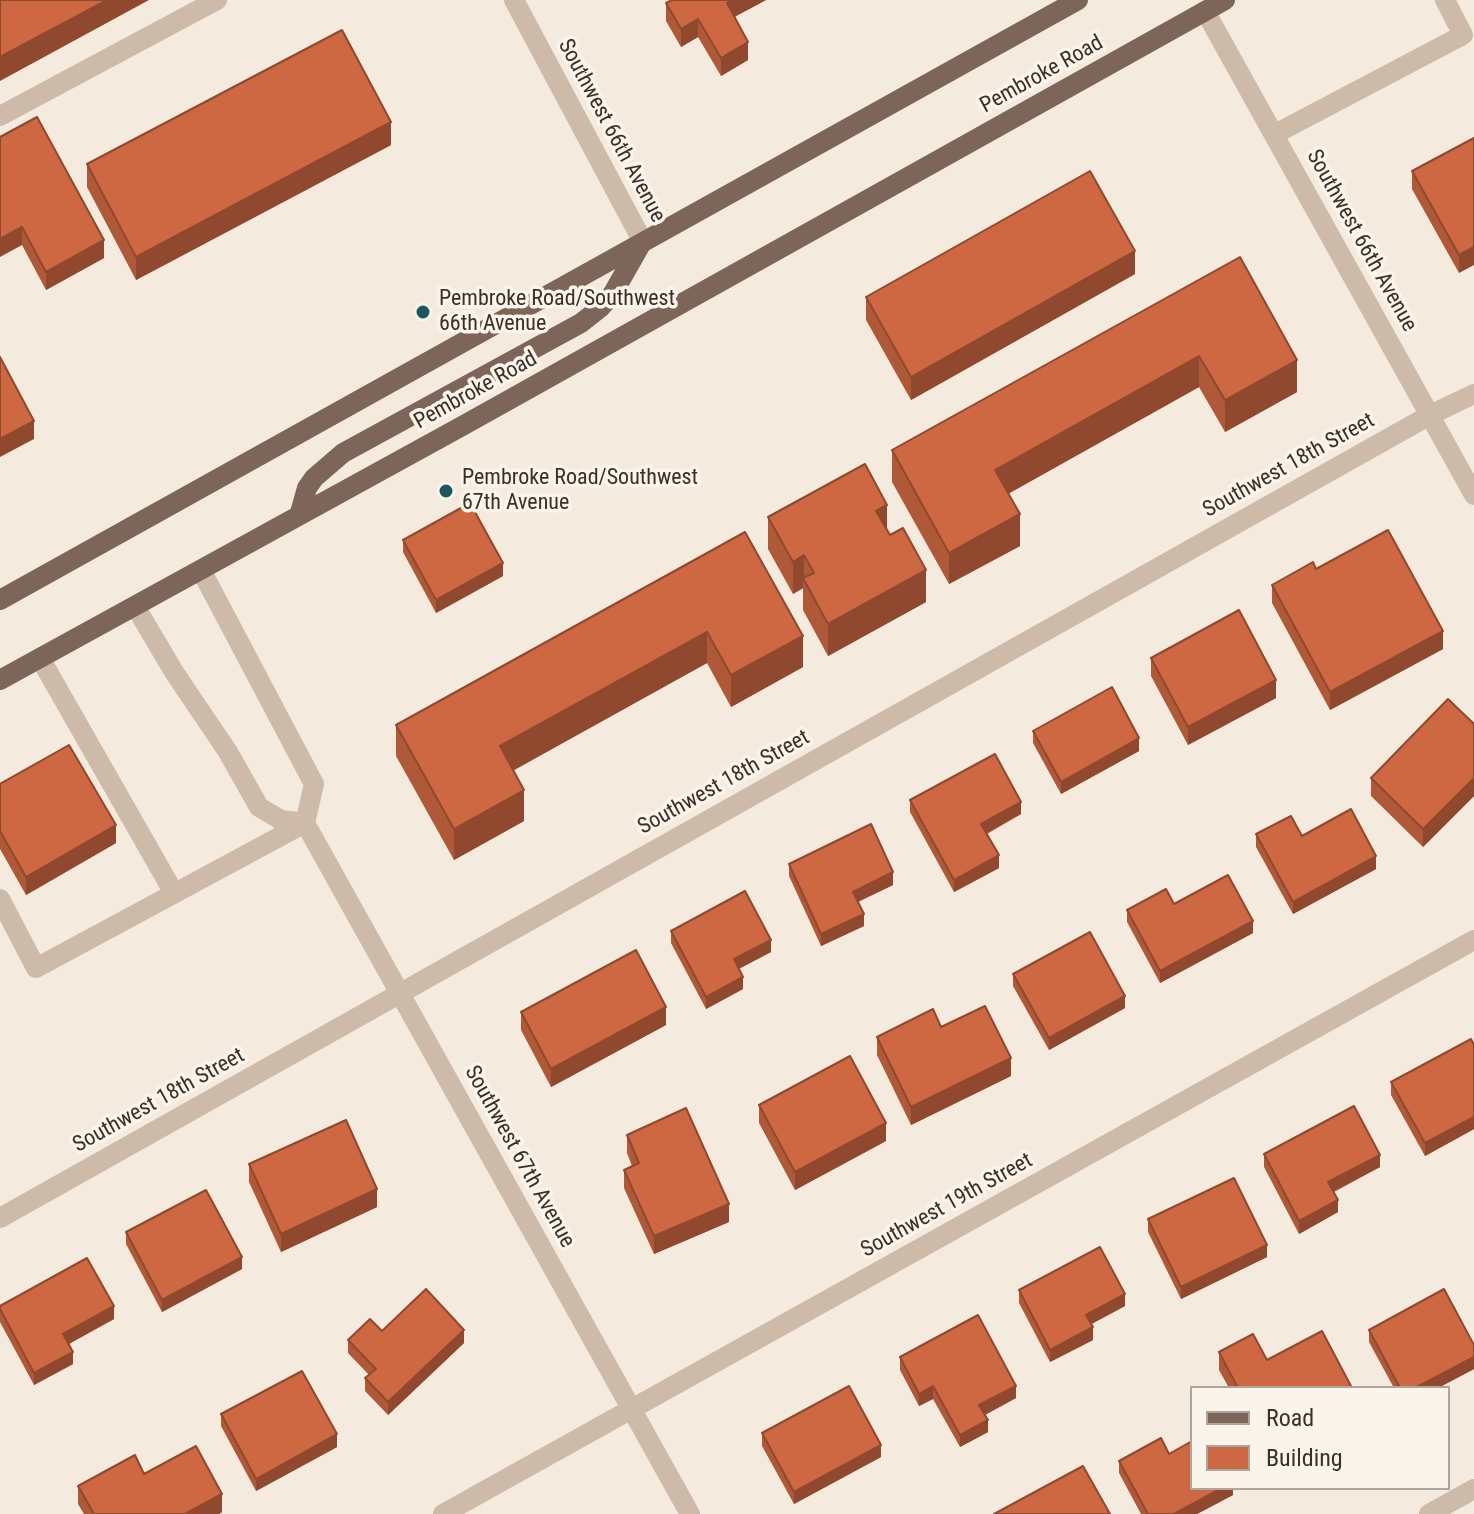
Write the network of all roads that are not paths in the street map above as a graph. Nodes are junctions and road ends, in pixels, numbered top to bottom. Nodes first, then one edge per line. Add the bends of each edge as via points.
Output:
1 (217, 0) edge
2 (514, 0) edge
3 (1078, 0) edge
4 (1225, 0) edge
5 (1445, 0) edge
6 (1209, 5) edge
7 (0, 116) edge
8 (1275, 134) junction
9 (643, 242) junction
10 (1474, 394) edge
11 (1430, 415) junction
12 (1474, 495) edge
13 (300, 513) junction
14 (201, 570) junction
15 (0, 600) edge
16 (135, 606) junction
17 (40, 658) junction
18 (0, 680) edge
19 (305, 823) junction
20 (174, 893) junction
21 (0, 899) edge
22 (1474, 940) edge
23 (401, 993) junction
24 (0, 1218) edge
25 (632, 1410) junction
26 (1474, 1489) edge
27 (443, 1514) edge
28 (690, 1514) edge
29 (1429, 1514) edge

1 - 7 street
2 - 9 street, Southwest 66th Avenue
3 - 9 main road
4 - 6 main road, Pembroke Road
5 - 8 street via 1463,35
6 - 8 street, Southwest 66th Avenue
6 - 13 main road, Pembroke Road
8 - 11 street, Southwest 66th Avenue
9 - 13 main road via 600,308 343,453 314,478
9 - 15 main road
10 - 11 street, Southwest 18th Street
11 - 12 street, Southwest 66th Avenue
11 - 23 street, Southwest 18th Street
13 - 14 main road, Pembroke Road
14 - 16 main road, Pembroke Road
14 - 19 street via 314,784
16 - 17 main road, Pembroke Road
16 - 19 street via 259,807 281,820
17 - 18 main road, Pembroke Road
17 - 20 street
19 - 20 street
19 - 23 street, Southwest 67th Avenue
20 - 21 street via 36,968
22 - 25 street, Southwest 19th Street
23 - 24 street, Southwest 18th Street
23 - 25 street, Southwest 67th Avenue
25 - 27 street, Southwest 19th Street
25 - 28 street, Southwest 67th Avenue
26 - 29 street

